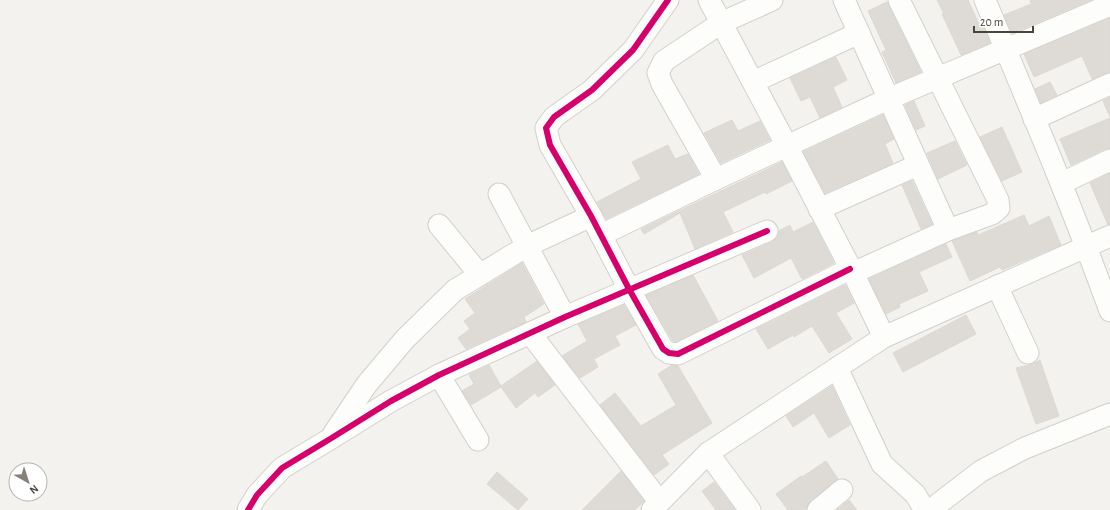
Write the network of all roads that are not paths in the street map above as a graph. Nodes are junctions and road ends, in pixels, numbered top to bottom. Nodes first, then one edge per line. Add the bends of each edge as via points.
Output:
1 (668, 0) edge
2 (709, 0) edge
3 (772, 0) edge
4 (844, 0) edge
5 (899, 0) edge
6 (985, 0) edge
7 (1110, 5) edge
8 (721, 23) junction
9 (859, 33) junction
10 (1006, 49) junction
11 (938, 78) junction
12 (753, 82) junction
13 (1110, 84) edge
14 (888, 99) junction
15 (1034, 119) junction
16 (787, 146) junction
17 (1110, 160) edge
18 (918, 165) junction
19 (716, 179) junction
20 (1062, 183) junction
21 (499, 194) dead end
22 (819, 209) junction
23 (591, 216) junction
24 (439, 225) dead end
25 (948, 230) junction
26 (766, 231) dead end
27 (601, 235) junction
28 (1110, 236) edge
29 (527, 246) junction
30 (1087, 246) junction
31 (852, 271) junction
32 (480, 275) junction
33 (998, 286) junction
34 (629, 289) junction
35 (1110, 311) edge
36 (564, 317) junction
37 (530, 333) junction
38 (884, 337) junction
39 (1028, 353) dead end
40 (836, 368) junction
41 (439, 375) junction
42 (1110, 414) edge
43 (330, 439) junction
44 (478, 440) dead end
45 (708, 453) junction
46 (842, 490) dead end
47 (655, 506) edge
48 (248, 510) edge
49 (750, 510) edge
50 (818, 510) edge
51 (925, 510) edge
52 (934, 510) edge

1 - 23 street via 633,50 592,90 554,117 546,128 550,145
2 - 8 street
3 - 8 street
4 - 9 street
5 - 11 street
6 - 10 street
7 - 10 street
8 - 12 street
8 - 19 street via 664,61 658,73
9 - 12 street
9 - 14 street
10 - 11 street
10 - 15 street
11 - 14 street
11 - 25 street via 998,200 999,208 992,214
12 - 16 street
13 - 15 street
14 - 16 street
14 - 18 street
15 - 20 street
16 - 19 street
16 - 22 street
17 - 20 street
18 - 22 street
18 - 25 street
19 - 27 street
20 - 30 street
21 - 29 street
22 - 31 street
23 - 27 street
23 - 29 street
24 - 32 street
25 - 31 street
26 - 34 street
27 - 34 street
28 - 30 street
29 - 32 street
29 - 36 street
30 - 33 street
30 - 35 street
31 - 34 street via 678,354 663,349
31 - 38 street
32 - 43 street via 455,290 405,339 367,384
33 - 38 street
33 - 39 street
34 - 36 street
36 - 37 street
37 - 41 street
37 - 47 street
38 - 40 street
40 - 45 street
40 - 51 street via 882,464 915,494
41 - 43 street
41 - 44 street
42 - 52 street via 1025,448 981,471 938,504
43 - 48 street via 282,468 257,495
45 - 47 street
45 - 49 street
46 - 50 street

